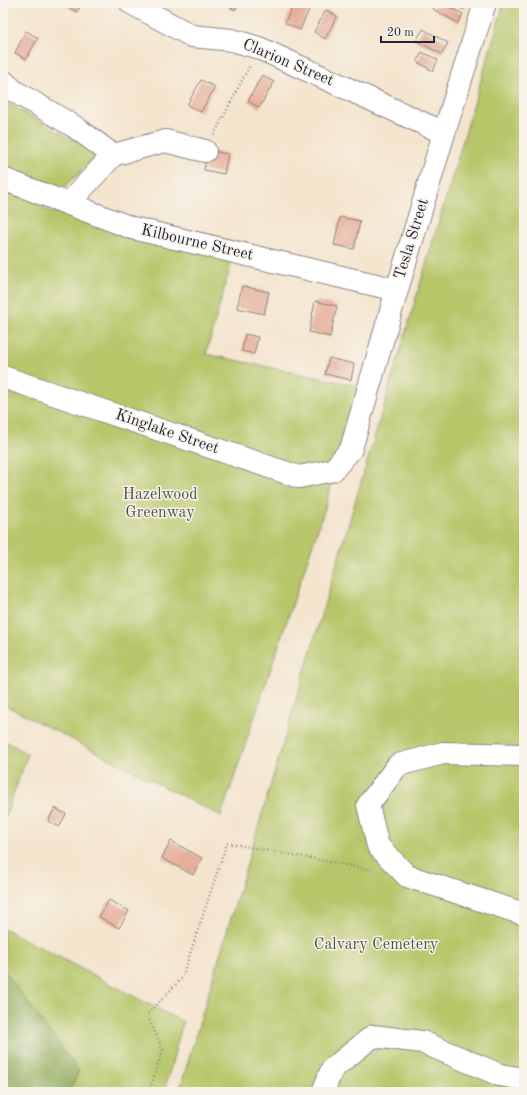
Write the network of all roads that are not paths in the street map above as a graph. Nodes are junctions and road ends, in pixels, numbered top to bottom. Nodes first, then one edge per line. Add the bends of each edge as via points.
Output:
1 (131, 3) edge
2 (485, 3) edge
3 (3, 81) edge
4 (444, 133) junction
5 (205, 151) road end
6 (113, 155) junction
7 (3, 179) edge
8 (68, 204) junction
9 (397, 290) junction
10 (3, 376) edge
11 (333, 470) joint
12 (524, 755) edge
13 (524, 914) edge
14 (524, 1079) edge
15 (323, 1092) edge

1 - 4 street, Clarion Street via 192,36 232,40 259,48
2 - 4 street, Tesla Street
3 - 6 street via 14,91 75,127
4 - 9 street, Tesla Street
5 - 6 street via 165,141
6 - 8 street
7 - 8 street, Kilbourne Street
8 - 9 street, Kilbourne Street via 132,228
9 - 11 street, Tesla Street via 351,449
10 - 11 street, Kinglake Street via 299,477
12 - 13 street via 443,753 398,764 368,805 378,846 407,876
14 - 15 street via 500,1075 422,1042 372,1036 332,1069

